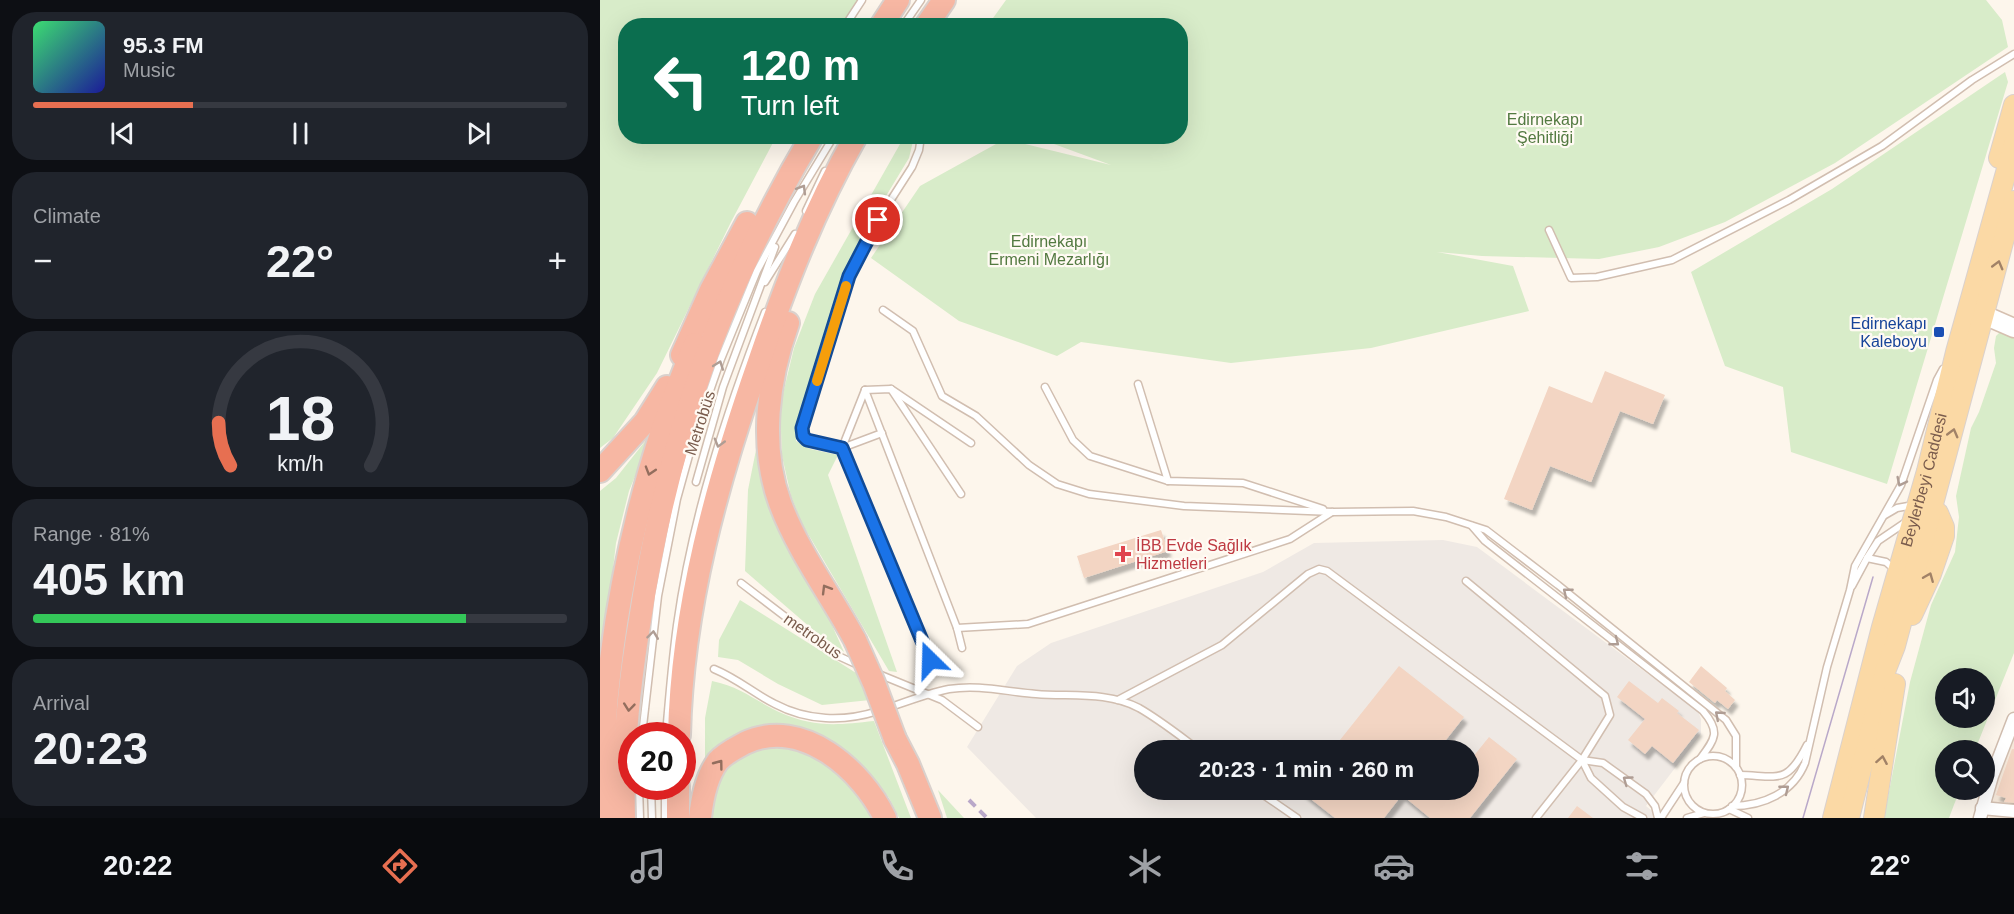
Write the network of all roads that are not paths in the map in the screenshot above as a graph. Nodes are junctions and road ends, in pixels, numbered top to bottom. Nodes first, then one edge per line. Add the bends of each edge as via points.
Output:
1 (862, 0) edge
2 (898, 0) edge
3 (921, 0) edge
4 (944, 0) edge
5 (850, 18) edge
6 (886, 18) edge
7 (909, 18) edge
8 (932, 18) edge
9 (2014, 54) edge
10 (2014, 105) edge
11 (800, 144) edge
12 (806, 144) edge
13 (829, 144) edge
14 (850, 144) edge
15 (920, 144) edge
16 (2014, 144) edge
17 (832, 169) junction
18 (2013, 209) edge
19 (804, 214) dead end
20 (800, 224) dead end
21 (1549, 230) dead end
22 (780, 232) junction
23 (795, 234) junction
24 (738, 240) junction
25 (1977, 274) junction
26 (779, 277) dead end
27 (760, 289) junction
28 (766, 309) dead end
29 (883, 310) dead end
30 (1984, 315) junction
31 (2014, 328) edge
32 (1956, 352) junction
33 (1138, 384) dead end
34 (1045, 387) dead end
35 (891, 389) junction
36 (865, 390) junction
37 (882, 434) junction
38 (971, 443) dead end
39 (842, 448) junction
40 (600, 471) edge
41 (1168, 481) junction
42 (696, 482) dead end
43 (961, 494) dead end
44 (1921, 510) junction
45 (1333, 512) junction
46 (1882, 517) junction
47 (1472, 526) junction
48 (1867, 558) junction
49 (1897, 572) junction
50 (1466, 581) dead end
51 (741, 583) dead end
52 (1850, 590) junction
53 (957, 628) junction
54 (1895, 646) junction
55 (962, 648) dead end
56 (930, 660) dead end
57 (714, 669) dead end
58 (930, 695) junction
59 (1118, 700) junction
60 (2014, 719) edge
61 (643, 722) edge
62 (667, 722) edge
63 (680, 722) edge
64 (978, 727) dead end
65 (1856, 731) junction
66 (895, 739) junction
67 (1185, 740) edge
68 (1810, 740) junction
69 (1700, 759) junction
70 (1582, 760) junction
71 (1736, 767) junction
72 (1740, 775) junction
73 (1684, 783) junction
74 (639, 800) edge
75 (651, 800) edge
76 (665, 800) edge
77 (678, 800) edge
78 (1271, 800) edge
79 (1730, 808) junction
80 (2014, 811) edge
81 (1704, 813) junction
82 (1981, 813) edge
83 (603, 818) edge
84 (624, 818) edge
85 (640, 818) edge
86 (652, 818) edge
87 (664, 818) edge
88 (678, 818) edge
89 (700, 818) edge
90 (885, 818) edge
91 (921, 818) edge
92 (930, 818) edge
93 (1297, 818) edge
94 (1536, 818) edge
95 (1643, 818) edge
96 (1659, 818) edge
97 (1687, 818) edge
98 (1748, 818) edge
99 (1822, 818) edge
100 (1833, 818) edge
101 (1849, 818) edge
102 (1874, 818) edge

1 - 5 lane
2 - 6 highway
3 - 7 lane
4 - 8 highway
9 - 21 lane via 1882,146 1789,200 1672,260 1597,277 1571,278
10 - 25 main road via 1975,246
11 - 24 highway via 778,170
12 -> 84 highway via 718,321 673,456 654,534 636,642 626,736
22 -> 13 lane, Metrobüs
14 - 17 highway
15 - 39 lane via 912,167 849,276 802,428 807,440
16 - 25 main road, Beylerbeyi Caddesi
17 - 19 lane
17 - 63 highway via 785,286 722,473 688,633
66 -> 17 highway, bridge via 855,640 779,501 769,440 775,366 821,226
30 -> 18 main road, Beylerbeyi Caddesi
20 - 23 lane
22 - 27 lane
61 -> 22 lane, Metrobüs via 658,596 682,481 721,359 757,271
23 - 26 lane
23 - 27 lane
24 - 40 highway via 667,387 645,422
24 -> 83 highway via 679,383 640,503 608,686
25 - 32 main road, Beylerbeyi Caddesi
27 - 42 lane via 723,387
28 -> 62 lane, Metrobüs via 705,490 677,624
29 - 45 lane via 913,331 942,396 976,416 1029,465 1058,484 1089,494 1184,506
30 - 31 street
44 -> 30 main road, Beylerbeyi Caddesi
32 - 44 main road, Beylerbeyi Caddesi
32 -> 46 lane via 1937,380 1905,476
33 - 41 lane
34 - 41 lane via 1073,440 1090,456
35 - 36 lane
35 - 38 lane
35 - 43 lane
36 - 37 lane
36 - 39 lane
37 - 39 lane
37 - 53 lane
39 - 56 lane
41 - 45 lane via 1243,483
44 - 46 lane via 1897,508
44 - 48 lane via 1878,541
44 - 49 main road, Beylerbeyi Caddesi
54 -> 44 main road via 1900,626 1917,607 1944,536 1938,513
45 - 47 lane via 1413,512
45 - 53 lane via 1290,539 1028,624
46 - 52 lane via 1855,566
47 -> 69 lane via 1485,541 1703,711 1715,727 1715,735
71 -> 47 lane via 1736,736 1726,720 1486,530
48 - 49 lane via 1886,562
48 - 52 lane
49 - 65 main road, Beylerbeyi Caddesi
50 - 70 lane via 1605,696 1610,715
51 - 58 lane, metrobus via 834,654
52 - 68 lane
53 - 55 lane
54 - 101 main road
102 -> 54 main road via 1894,685
57 - 58 lane via 773,703 817,718 864,715
58 - 59 lane via 948,689 988,687 1003,692
58 - 64 lane, metrobus
59 - 67 lane via 1139,708
59 - 70 lane via 1222,645 1319,569 1328,571
60 - 82 street
65 - 99 main road via 1842,758
65 - 100 main road, Beylerbeyi Caddesi
66 - 91 highway
66 - 92 highway
68 - 72 lane via 1787,774
79 -> 68 lane via 1759,803 1783,792 1801,774
69 - 71 lane via 1720,756
69 - 73 lane via 1692,765
70 - 94 lane
70 - 95 lane via 1591,778 1623,807
96 -> 70 lane via 1646,794 1603,763
71 - 72 lane
72 - 79 lane via 1741,793
73 - 81 lane via 1690,802
73 - 96 lane
74 - 85 lane
75 - 86 lane
76 - 87 lane
77 - 88 highway
78 - 93 lane
79 - 81 lane
79 - 98 lane
80 - 82 street
81 - 97 lane
89 -> 90 highway via 702,799 718,761 742,745 771,736 791,737 830,754 867,787

